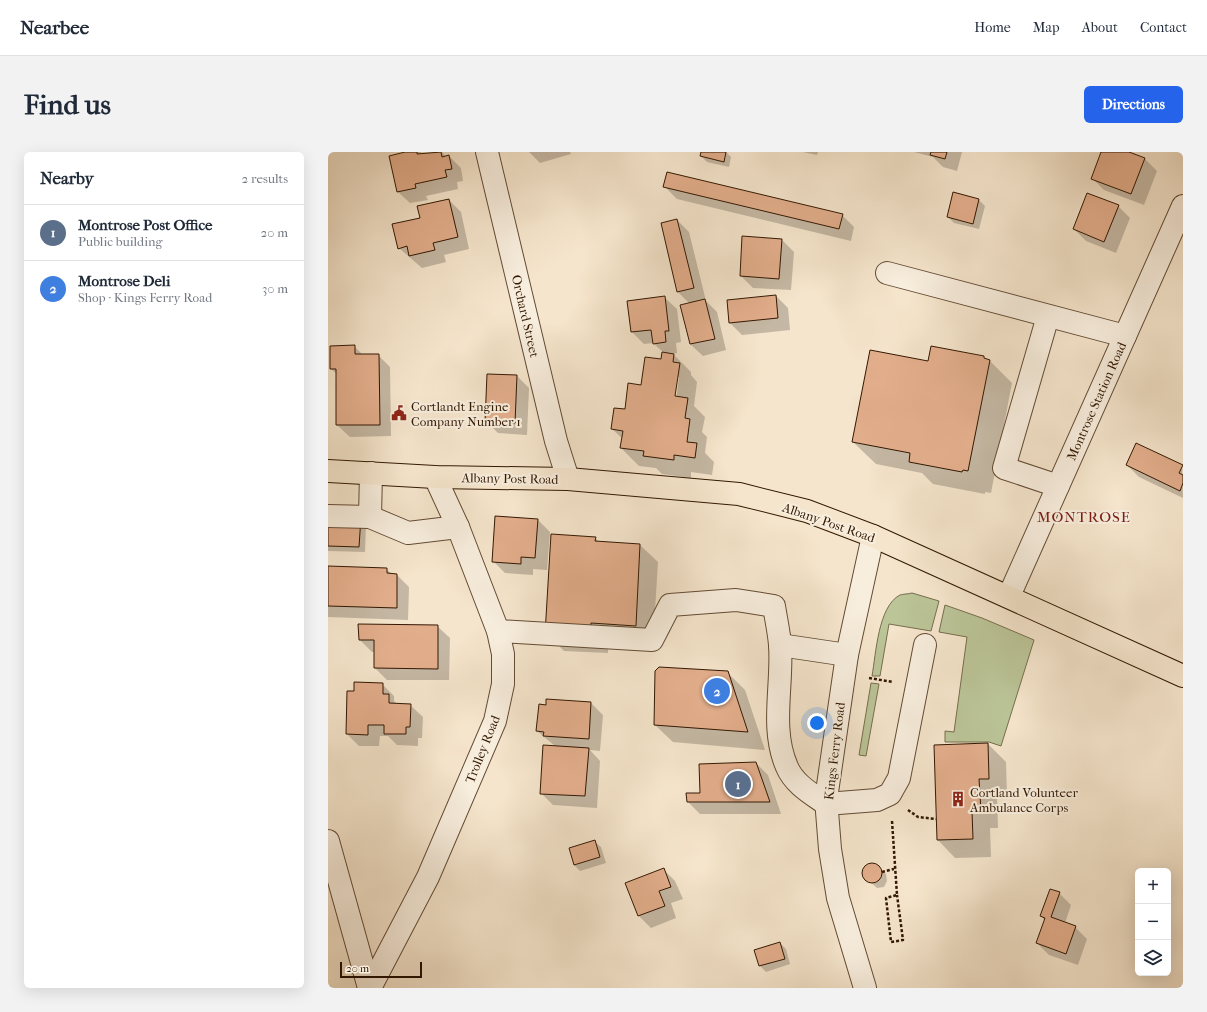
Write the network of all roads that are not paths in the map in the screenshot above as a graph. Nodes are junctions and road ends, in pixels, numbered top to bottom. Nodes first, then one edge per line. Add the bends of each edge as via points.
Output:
1 (487, 152) edge
2 (1183, 206) edge
3 (887, 273) dead end
4 (1048, 316) junction
5 (1125, 336) junction
6 (328, 471) edge
7 (371, 472) junction
8 (435, 477) junction
9 (568, 479) junction
10 (1058, 486) junction
11 (328, 516) edge
12 (370, 517) junction
13 (458, 527) junction
14 (873, 536) junction
15 (1008, 596) junction
16 (498, 631) junction
17 (780, 645) junction
18 (925, 646) dead end
19 (847, 655) junction
20 (1183, 676) edge
21 (826, 804) junction
22 (328, 841) edge
23 (370, 988) edge
24 (864, 988) edge

1 - 9 street, Orchard Street via 556,441
2 - 5 street, Montrose Station Road
3 - 4 street
4 - 5 street
4 - 10 street via 1004,468
5 - 10 street, Montrose Station Road
6 - 7 main road, Albany Post Road
7 - 8 main road, Albany Post Road
7 - 12 street
8 - 9 main road, Albany Post Road
8 - 13 street, Trolley Road
9 - 14 main road, Albany Post Road via 739,494 807,511
10 - 15 street, Montrose Station Road
11 - 12 street
12 - 13 street via 408,533
13 - 16 street, Trolley Road
14 - 15 main road, Albany Post Road
14 - 19 street, Kings Ferry Road
15 - 20 main road, Albany Post Road
16 - 17 street via 652,640 670,605 736,600 774,606
16 - 23 street, Trolley Road via 503,654 503,684 495,721 428,877
17 - 19 street
17 - 21 street via 778,730 782,751 792,776
18 - 21 street via 899,778 890,794 876,800
19 - 21 street, Kings Ferry Road
21 - 24 street, Kings Ferry Road via 838,898
22 - 23 street

